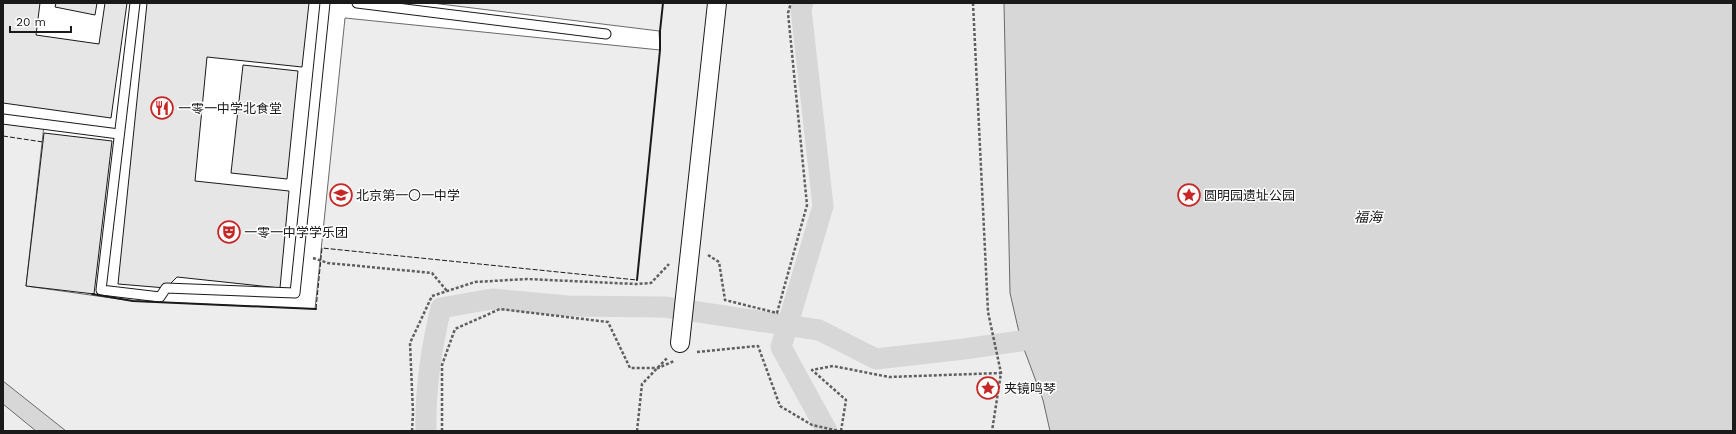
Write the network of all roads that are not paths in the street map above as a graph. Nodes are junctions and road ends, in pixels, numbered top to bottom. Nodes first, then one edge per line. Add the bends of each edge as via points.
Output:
1 (135, 3) edge
2 (325, 3) edge
3 (357, 3) edge
4 (717, 3) edge
5 (606, 34) dead end
6 (3, 119) edge
7 (119, 134) junction
8 (683, 351) road end

1 - 7 lane
2 - 7 lane via 295,293 166,288 160,297 101,290
3 - 5 lane
4 - 8 street via 690,244
6 - 7 lane

